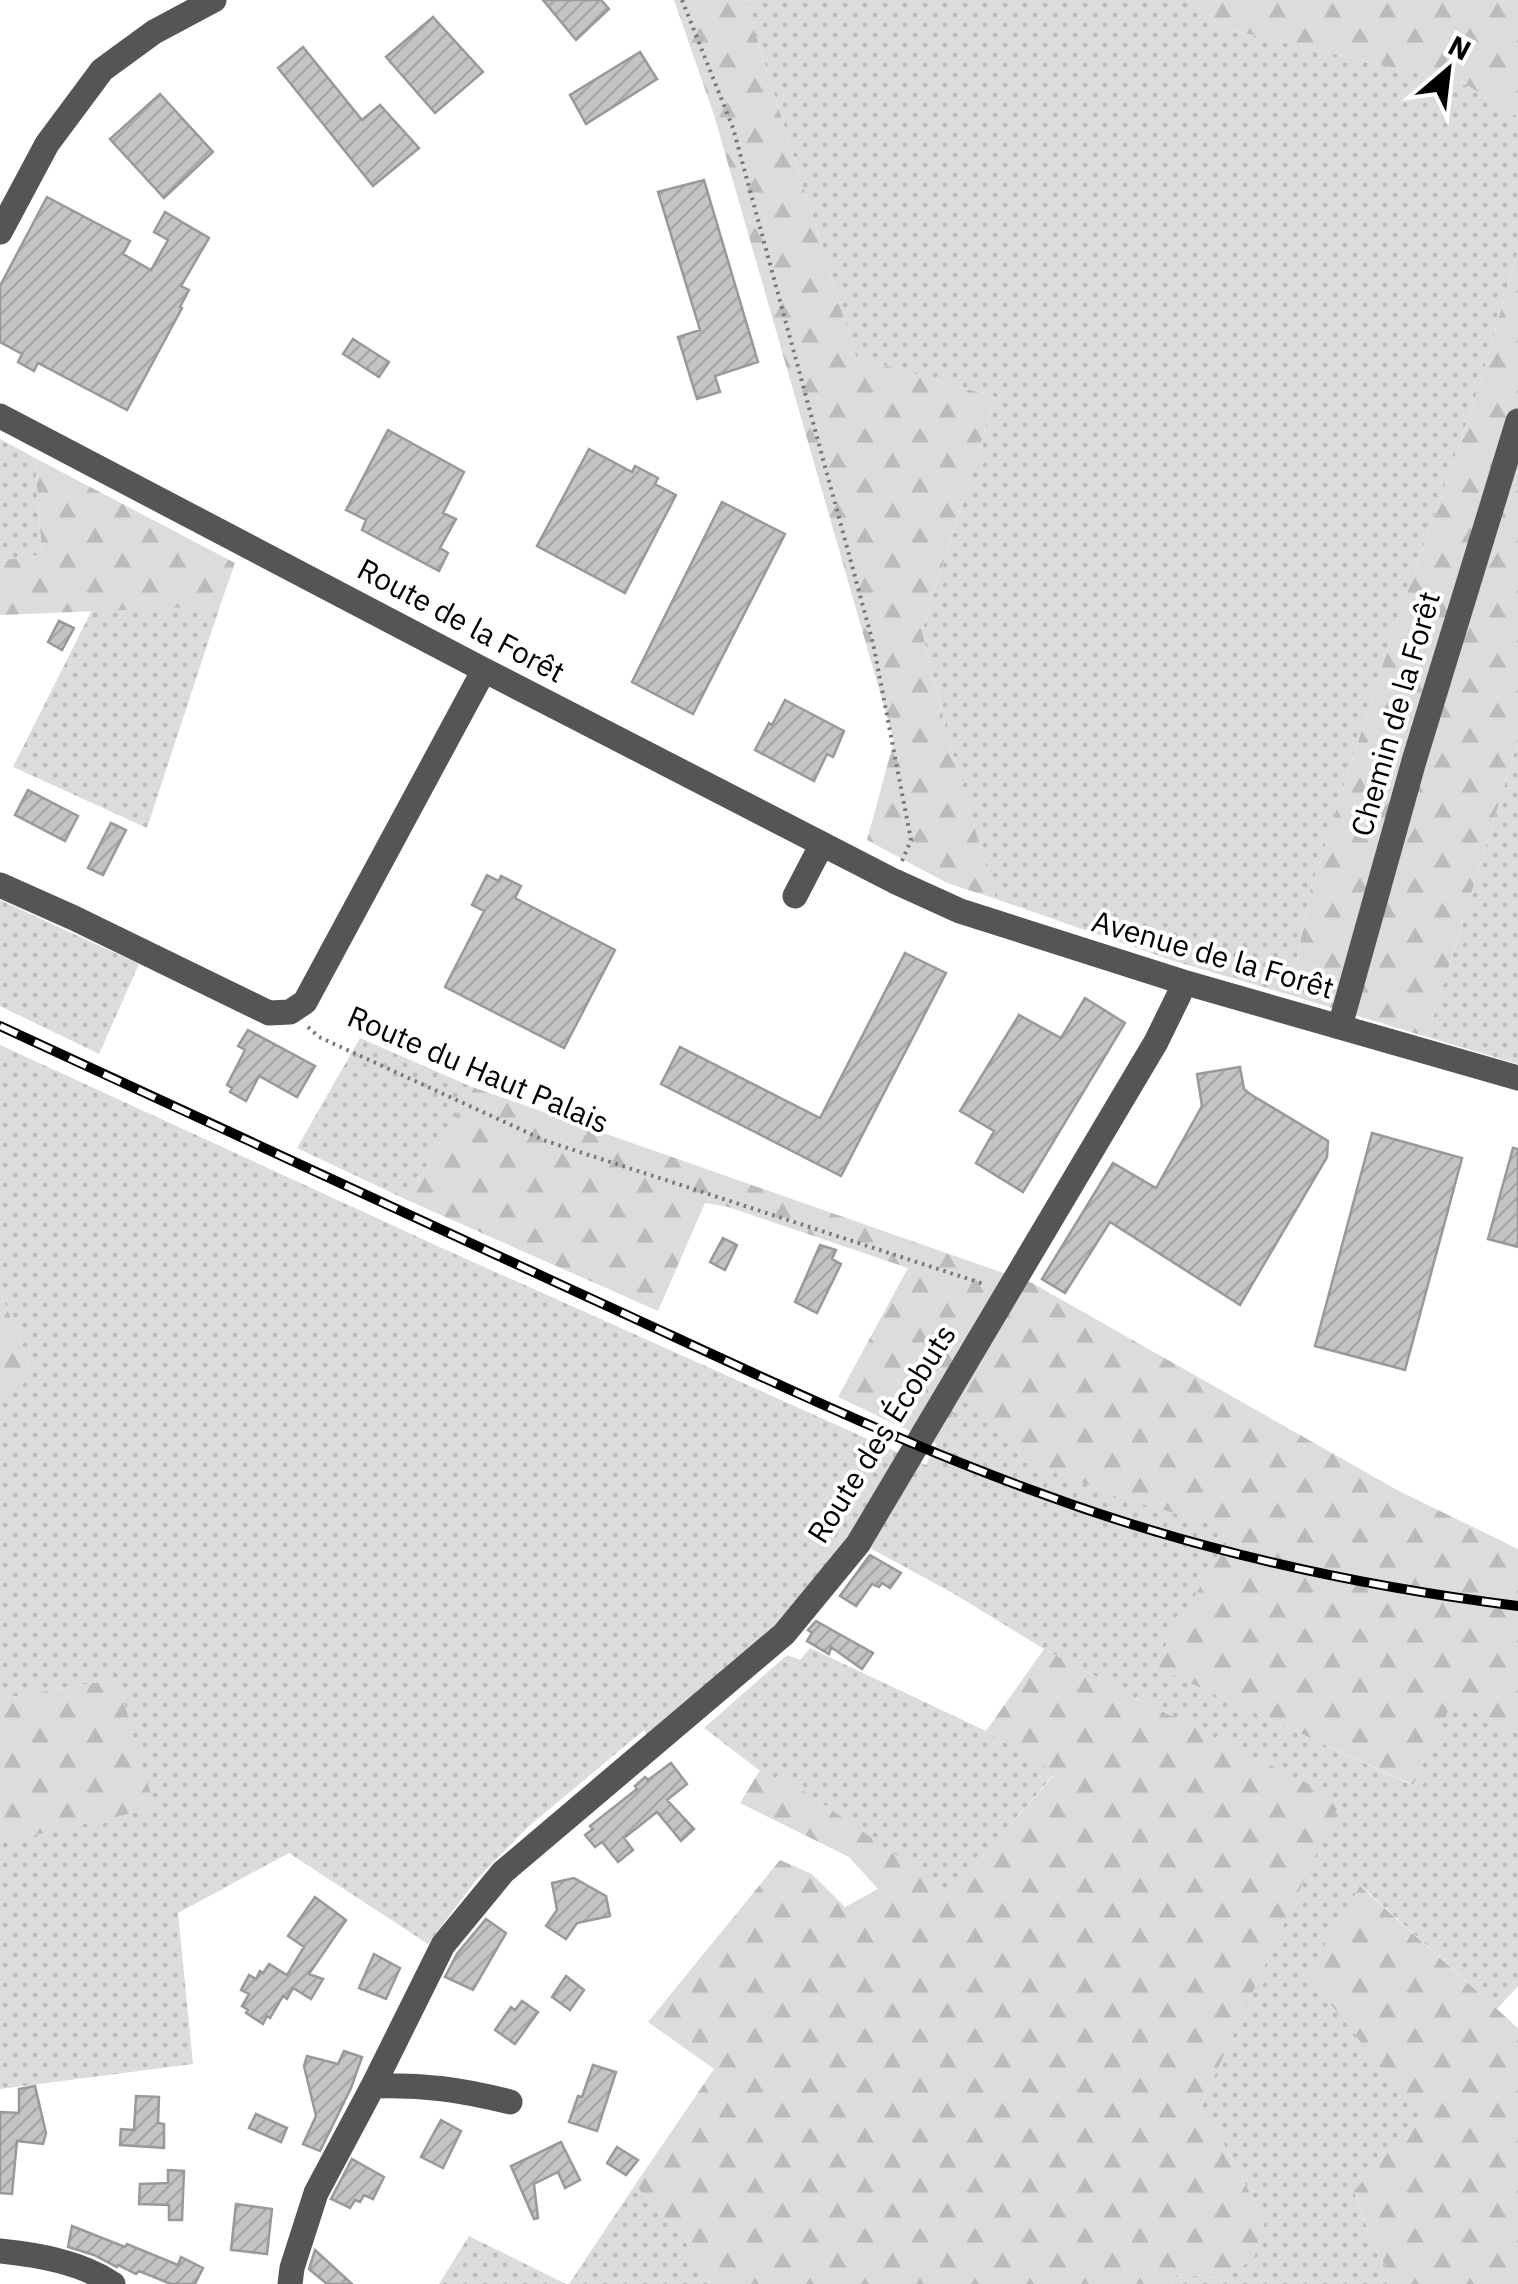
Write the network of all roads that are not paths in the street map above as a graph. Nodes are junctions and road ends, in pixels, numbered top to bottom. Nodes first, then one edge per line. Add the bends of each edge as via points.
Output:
1 (214, 0) edge
2 (0, 232) edge
3 (0, 416) edge
4 (1518, 421) edge
5 (484, 670) junction
6 (822, 844) junction
7 (894, 881) joint
8 (0, 885) edge
9 (796, 896) dead end
10 (1182, 982) junction
11 (1340, 1026) junction
12 (1518, 1078) edge
13 (373, 2086) junction
14 (510, 2102) dead end
15 (0, 2251) edge
16 (113, 2284) edge
17 (290, 2284) edge

1 - 2 street via 102,70 48,144
3 - 5 street, Route de la Forêt
4 - 11 street, Chemin de la Forêt
5 - 6 street, Route de la Forêt
5 - 8 street via 305,1002 290,1012 269,1014
6 - 7 street, Route de la Forêt
6 - 9 street
7 - 10 street, Avenue de la Forêt via 960,911
10 - 11 street, Avenue de la Forêt
10 - 13 street, Route des Écobuts via 1156,1042 858,1544 784,1634 503,1872 443,1945
11 - 12 street, Avenue de la Forêt
13 - 14 street via 460,2089
13 - 17 street, Route des Écobuts via 316,2193
15 - 16 street via 36,2255

